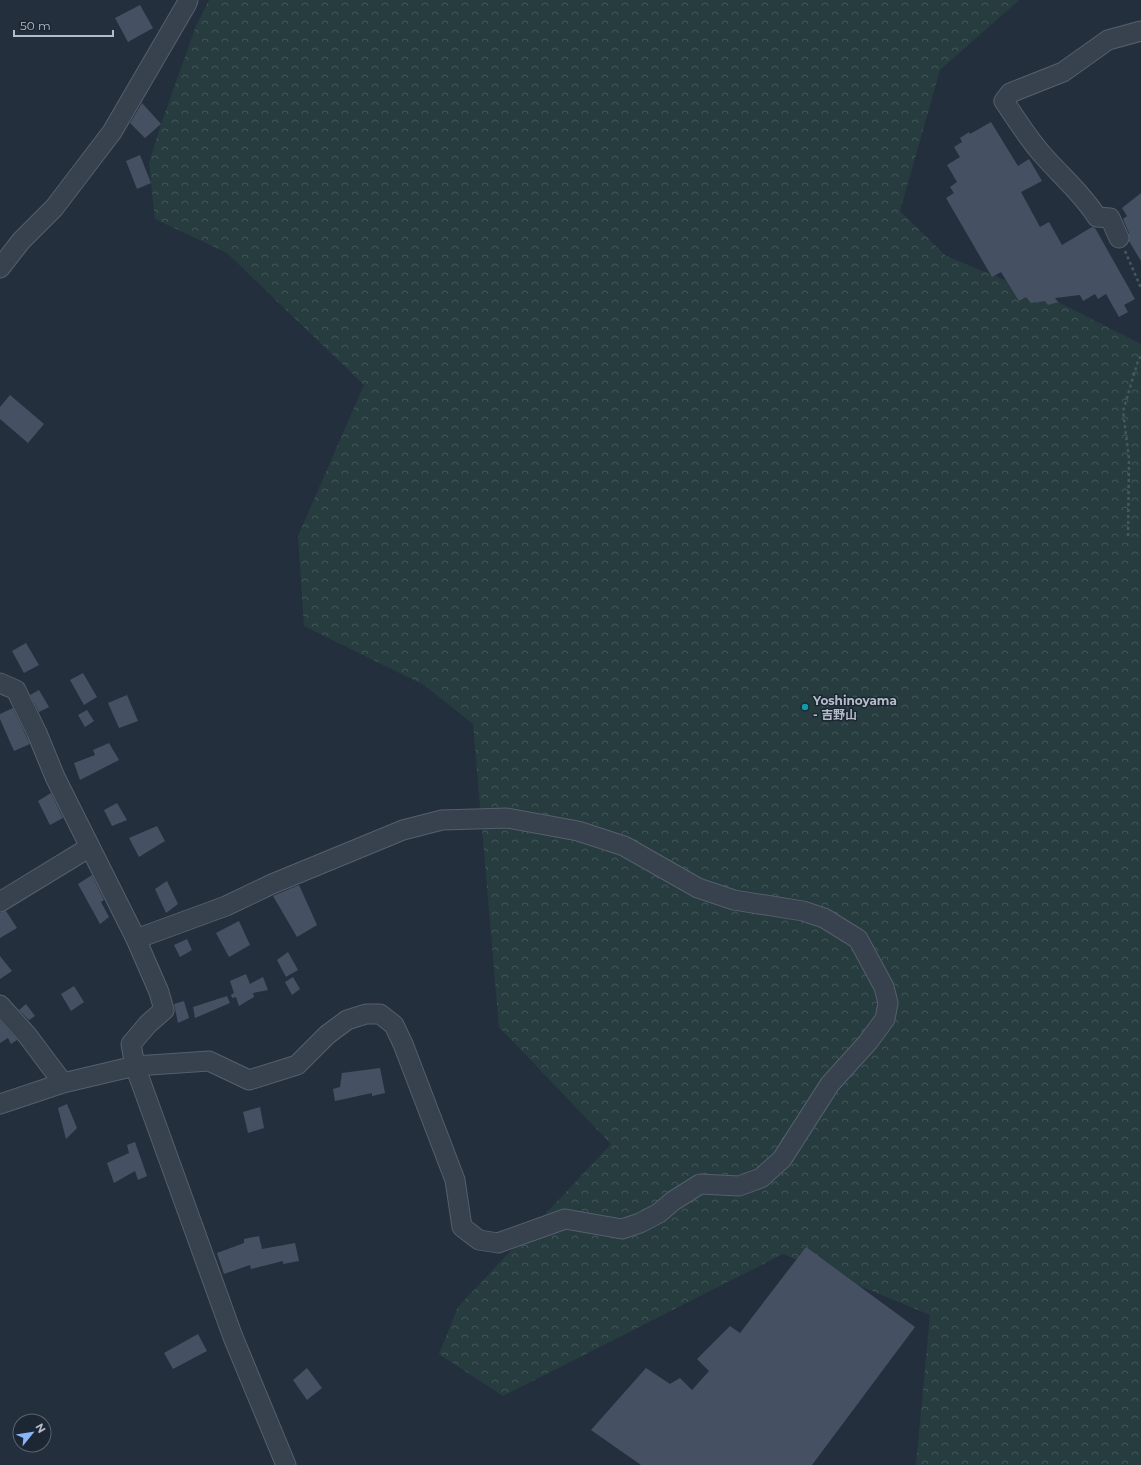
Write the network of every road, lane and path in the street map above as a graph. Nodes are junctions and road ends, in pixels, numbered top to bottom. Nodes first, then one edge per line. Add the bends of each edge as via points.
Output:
1 (188, 0) edge
2 (1141, 31) edge
3 (1118, 238) joint
4 (0, 268) edge
5 (1141, 288) edge
6 (1141, 356) edge
7 (1128, 536) dead end
8 (0, 683) edge
9 (90, 847) junction
10 (0, 902) edge
11 (136, 940) junction
12 (0, 1005) edge
13 (135, 1066) junction
14 (63, 1083) junction
15 (0, 1104) edge
16 (286, 1465) edge

1 - 4 street via 112,132 54,208 21,240
2 - 3 street via 1108,40 1064,72 1010,93 1004,101 1041,154 1097,217 1110,218
3 - 5 path
6 - 7 path via 1123,411 1128,459
8 - 9 street via 16,690
9 - 10 street
9 - 11 street
11 - 13 street via 159,992 164,1010 148,1024 132,1044
11 - 13 street via 226,906 272,884 403,830 442,820 507,818 578,831 624,846 698,888 734,900 803,911 824,918 858,939 884,987 888,1002 886,1019 830,1084 782,1158 761,1178 739,1186 700,1184 659,1213 622,1229 565,1219 498,1243 479,1240 462,1227 455,1180 394,1025 380,1014 366,1014 347,1020 298,1064 249,1080 209,1061
12 - 14 street
13 - 14 street
13 - 16 street via 233,1337
14 - 15 street

